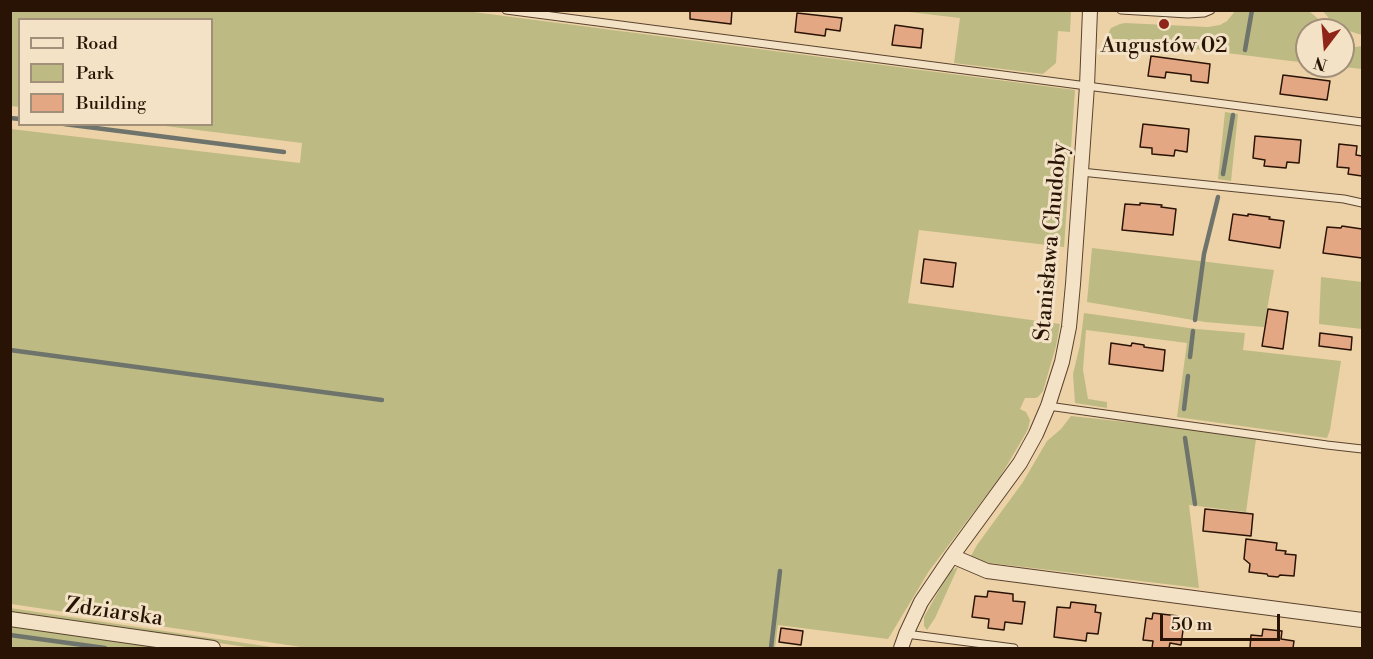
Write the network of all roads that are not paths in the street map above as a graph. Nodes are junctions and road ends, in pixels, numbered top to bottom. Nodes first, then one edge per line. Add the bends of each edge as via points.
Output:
1 (506, 10) edge
2 (1090, 10) edge
3 (1121, 10) edge
4 (1211, 10) edge
5 (1087, 86) junction
6 (1362, 123) edge
7 (1081, 172) junction
8 (1362, 203) edge
9 (1048, 406) junction
10 (1362, 448) edge
11 (952, 556) junction
12 (10, 620) edge
13 (1362, 620) edge
14 (906, 634) junction
15 (213, 648) edge
16 (901, 648) edge
17 (1014, 648) edge

1 - 5 lane
2 - 5 street, Stanisława Chudoby
3 - 4 lane via 1188,14
5 - 6 lane
5 - 7 street, Stanisława Chudoby
7 - 8 lane
7 - 9 street, Stanisława Chudoby via 1069,327
9 - 10 lane
9 - 11 street, Stanisława Chudoby via 1020,463
11 - 13 street via 987,571
11 - 14 street, Stanisława Chudoby via 921,602
12 - 15 street, Zdziarska
14 - 16 street, Stanisława Chudoby
14 - 17 lane

